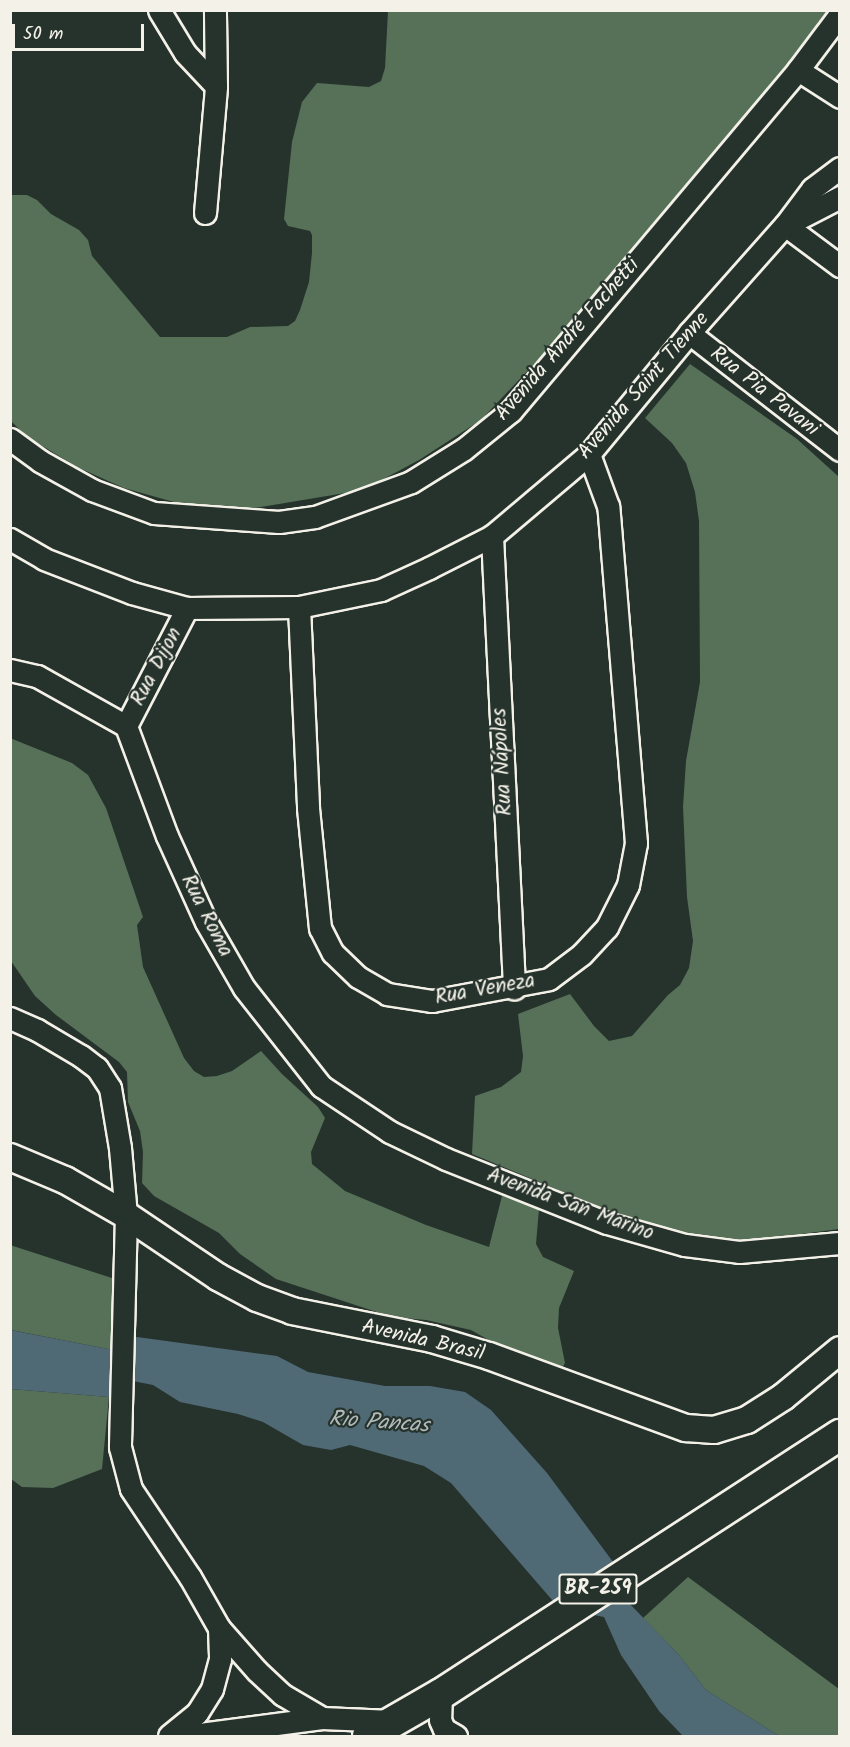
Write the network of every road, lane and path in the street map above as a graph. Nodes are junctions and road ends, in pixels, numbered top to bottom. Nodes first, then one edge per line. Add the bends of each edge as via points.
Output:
1 (159, 10) edge
2 (215, 10) edge
3 (840, 15) edge
4 (832, 39) edge
5 (798, 70) junction
6 (216, 86) junction
7 (840, 97) edge
8 (840, 168) edge
9 (840, 197) edge
10 (205, 213) dead end
11 (785, 225) junction
12 (840, 266) edge
13 (689, 333) junction
14 (10, 439) edge
15 (840, 450) edge
16 (589, 454) junction
17 (492, 536) junction
18 (10, 539) edge
19 (299, 607) junction
20 (188, 608) junction
21 (10, 670) edge
22 (126, 726) junction
23 (514, 988) junction
24 (10, 1018) edge
25 (321, 1086) joint
26 (10, 1157) edge
27 (126, 1215) junction
28 (840, 1244) edge
29 (840, 1350) edge
30 (840, 1435) edge
31 (219, 1628) junction
32 (441, 1694) junction
33 (322, 1718) junction
34 (398, 1721) junction
35 (169, 1737) edge
36 (185, 1737) edge
37 (368, 1737) edge
38 (456, 1737) edge

1 - 6 street via 185,53
2 - 6 street
3 - 4 street, Avenida André Fachetti
4 - 5 street, Avenida André Fachetti
5 - 7 street
5 - 14 street, Avenida André Fachetti via 511,411 464,449 411,482 315,517 279,522 154,513 92,490
6 - 10 street
8 - 11 street, Avenida Saint Tienne via 812,189
9 - 11 street, Avenida Saint Tienne
11 - 12 street
11 - 13 street, Avenida Saint Tienne
13 - 15 street, Rua Pia Pavani
13 - 16 street, Avenida Saint Tienne
16 - 17 street, Avenida Saint Tienne
16 - 23 street, Rua Veneza via 608,506 636,843 628,885 607,927 582,954 549,979
17 - 19 street, Avenida Saint Tienne via 381,590
17 - 23 street, Rua Nápoles
18 - 20 street, Avenida Saint Tienne via 44,559 132,593
19 - 20 street, Avenida Saint Tienne
19 - 23 street, Rua Veneza via 308,808 318,917 333,953 358,978 387,994 432,1001
20 - 22 street, Rua Dijon
21 - 22 street via 37,675
22 - 25 street, Rua Roma via 167,837 206,922 244,988
24 - 27 street via 81,1056 98,1068 110,1088
25 - 28 street, Avenida San Marino via 399,1137 607,1223 685,1245 739,1252
26 - 27 main road, Avenida Brasil via 65,1180
27 - 29 main road, Avenida Brasil via 218,1277 257,1298 302,1313 432,1339 489,1356 686,1428 714,1430 747,1420 783,1397
27 - 31 street via 120,1447 131,1489
30 - 32 highway, BR-259
31 - 33 street via 283,1695
31 - 35 street via 220,1659 212,1689 197,1713
32 - 34 highway, BR-259
32 - 38 street via 440,1720
33 - 34 street
33 - 36 street
34 - 37 highway, BR-259

